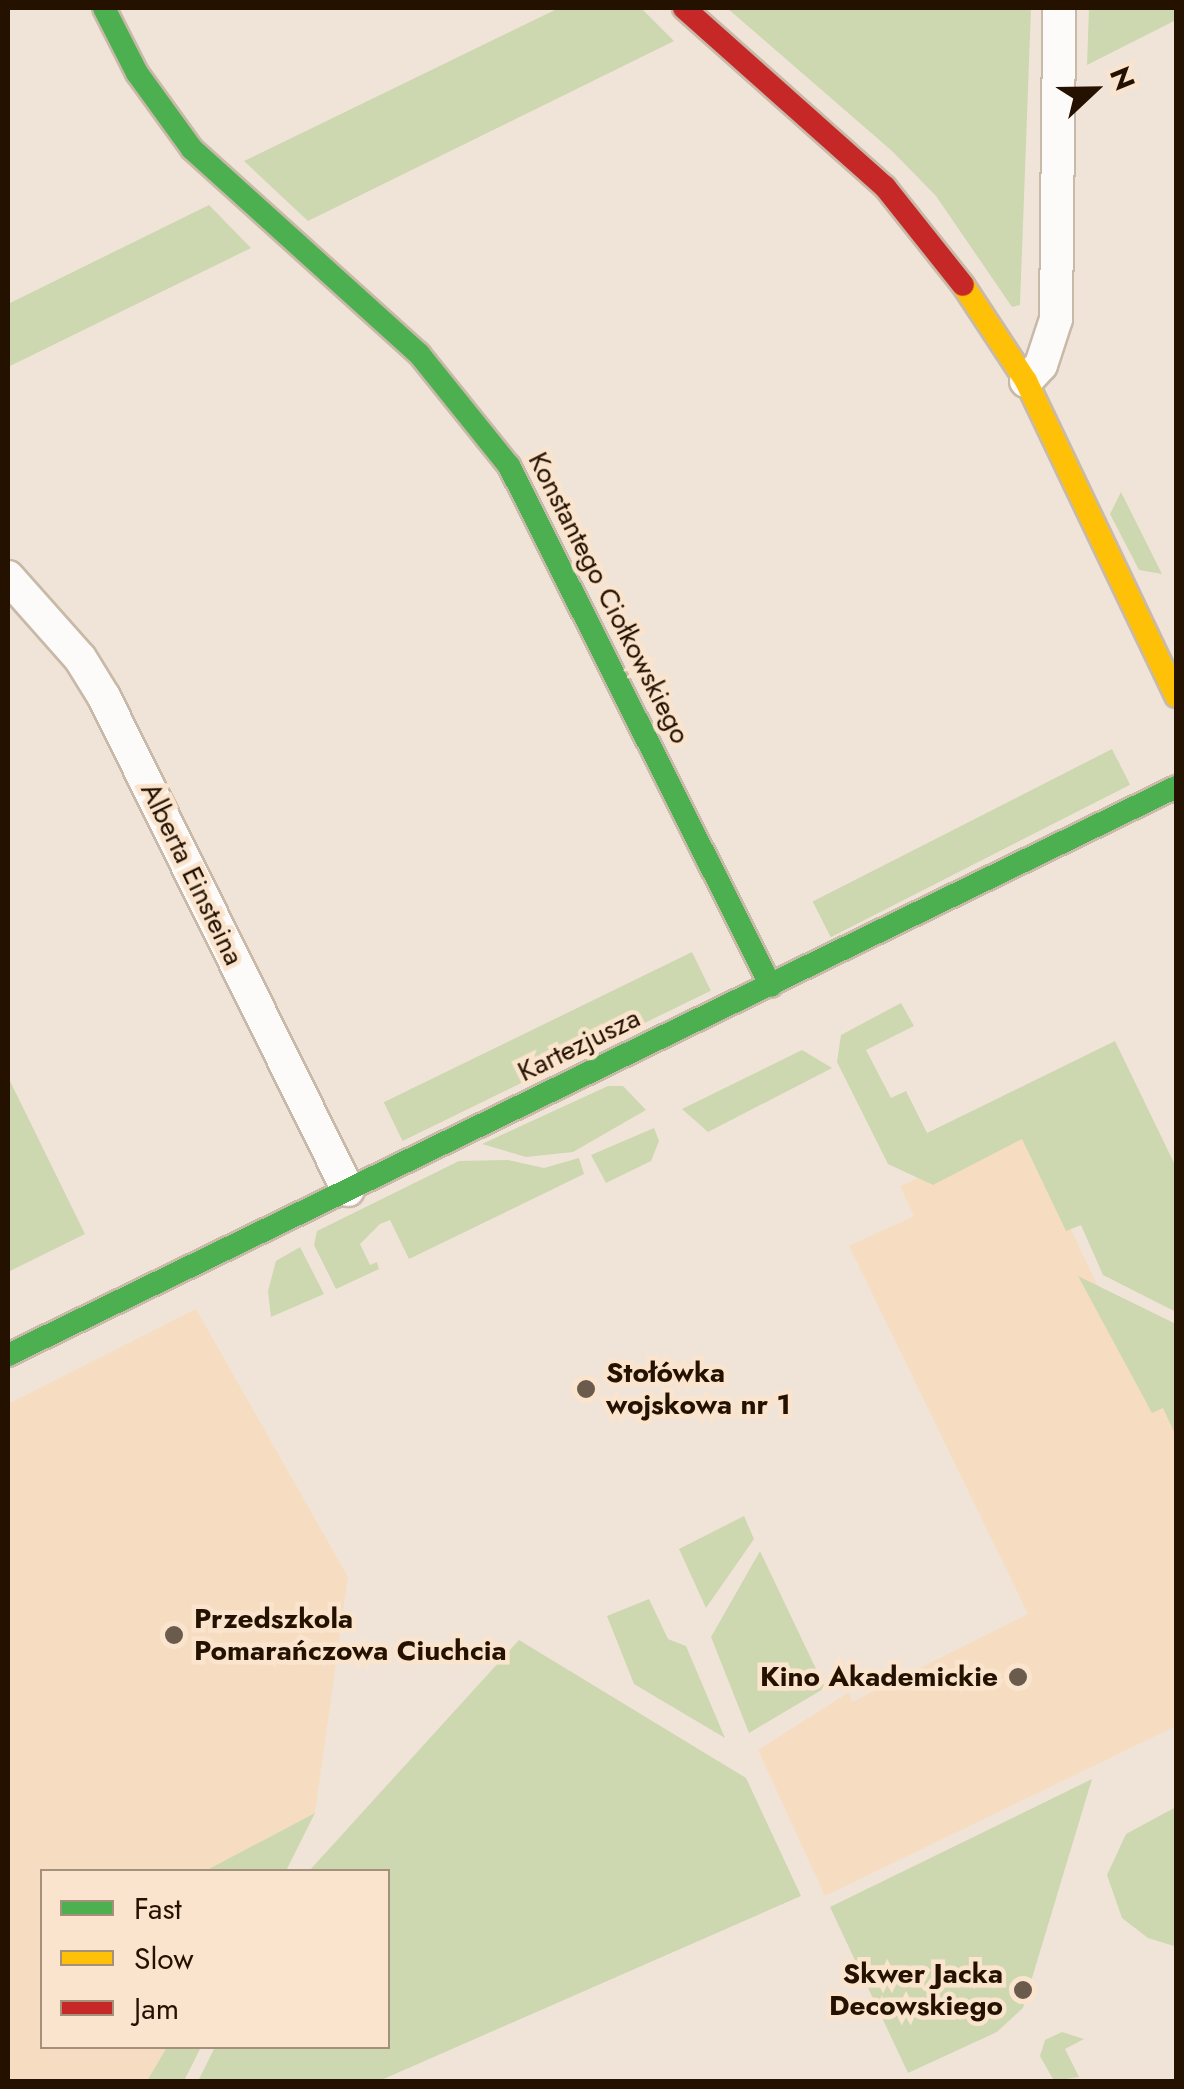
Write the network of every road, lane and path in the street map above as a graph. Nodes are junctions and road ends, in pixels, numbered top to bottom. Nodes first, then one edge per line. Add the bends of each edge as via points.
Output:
1 (104, 8) edge
2 (684, 8) edge
3 (1060, 8) edge
4 (1026, 382) junction
5 (8, 577) edge
6 (1176, 696) edge
7 (1176, 787) edge
8 (771, 986) junction
9 (348, 1190) junction
10 (8, 1355) edge

1 - 8 street, Konstantego Ciołkowskiego via 137,74 192,149 419,354 509,466
2 - 4 street via 885,187 972,296
3 - 4 street via 1056,319 1041,364
4 - 6 street
5 - 9 street, Alberta Einsteina via 80,658 104,697
7 - 8 street, Kartezjusza
8 - 9 street, Kartezjusza
9 - 10 street, Kartezjusza

